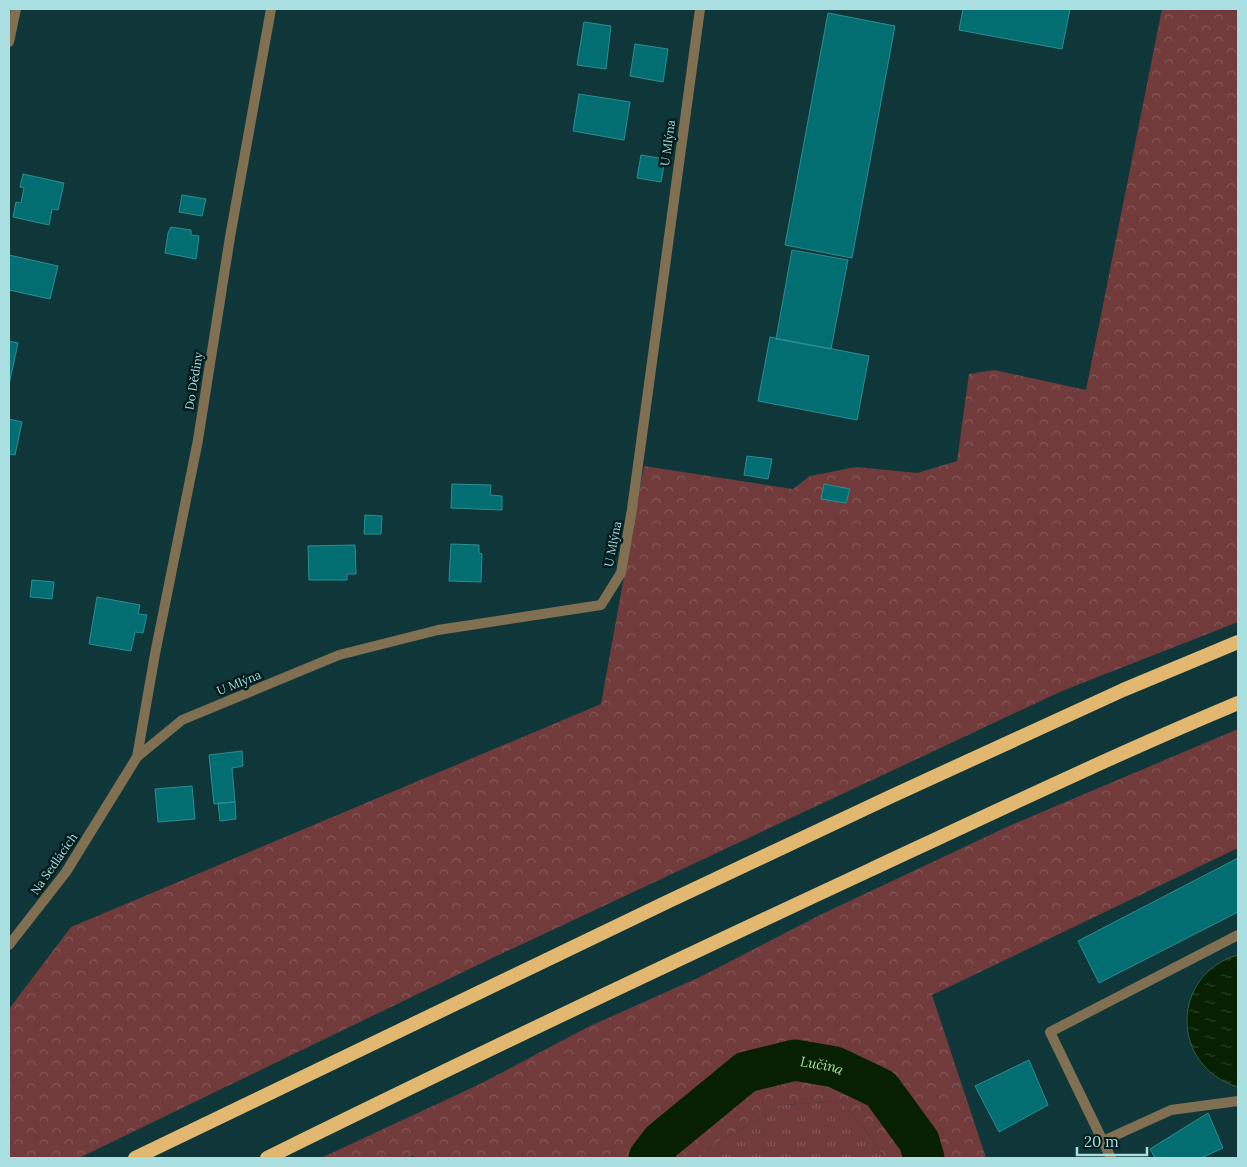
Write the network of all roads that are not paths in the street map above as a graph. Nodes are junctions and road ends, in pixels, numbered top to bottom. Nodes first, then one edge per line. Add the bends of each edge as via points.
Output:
1 (16, 9) edge
2 (271, 9) edge
3 (700, 9) edge
4 (9, 42) edge
5 (1238, 642) edge
6 (1238, 703) edge
7 (137, 757) junction
8 (115, 794) joint
9 (1238, 935) edge
10 (9, 945) edge
11 (1238, 1101) edge
12 (1103, 1141) junction
13 (136, 1158) edge
14 (267, 1158) edge
15 (1111, 1158) edge

1 - 4 street
2 - 7 street, Do Dědiny via 198,440
3 - 7 street, U Mlýna via 632,510 621,573 601,605 438,630 339,655 182,720
5 - 13 highway via 1123,690 892,796
6 - 14 highway via 1143,743 698,950
7 - 8 street, U Mlýna
8 - 10 street, Na Sedlácích via 66,872
9 - 12 street via 1050,1032
11 - 12 street via 1171,1110
12 - 15 street

